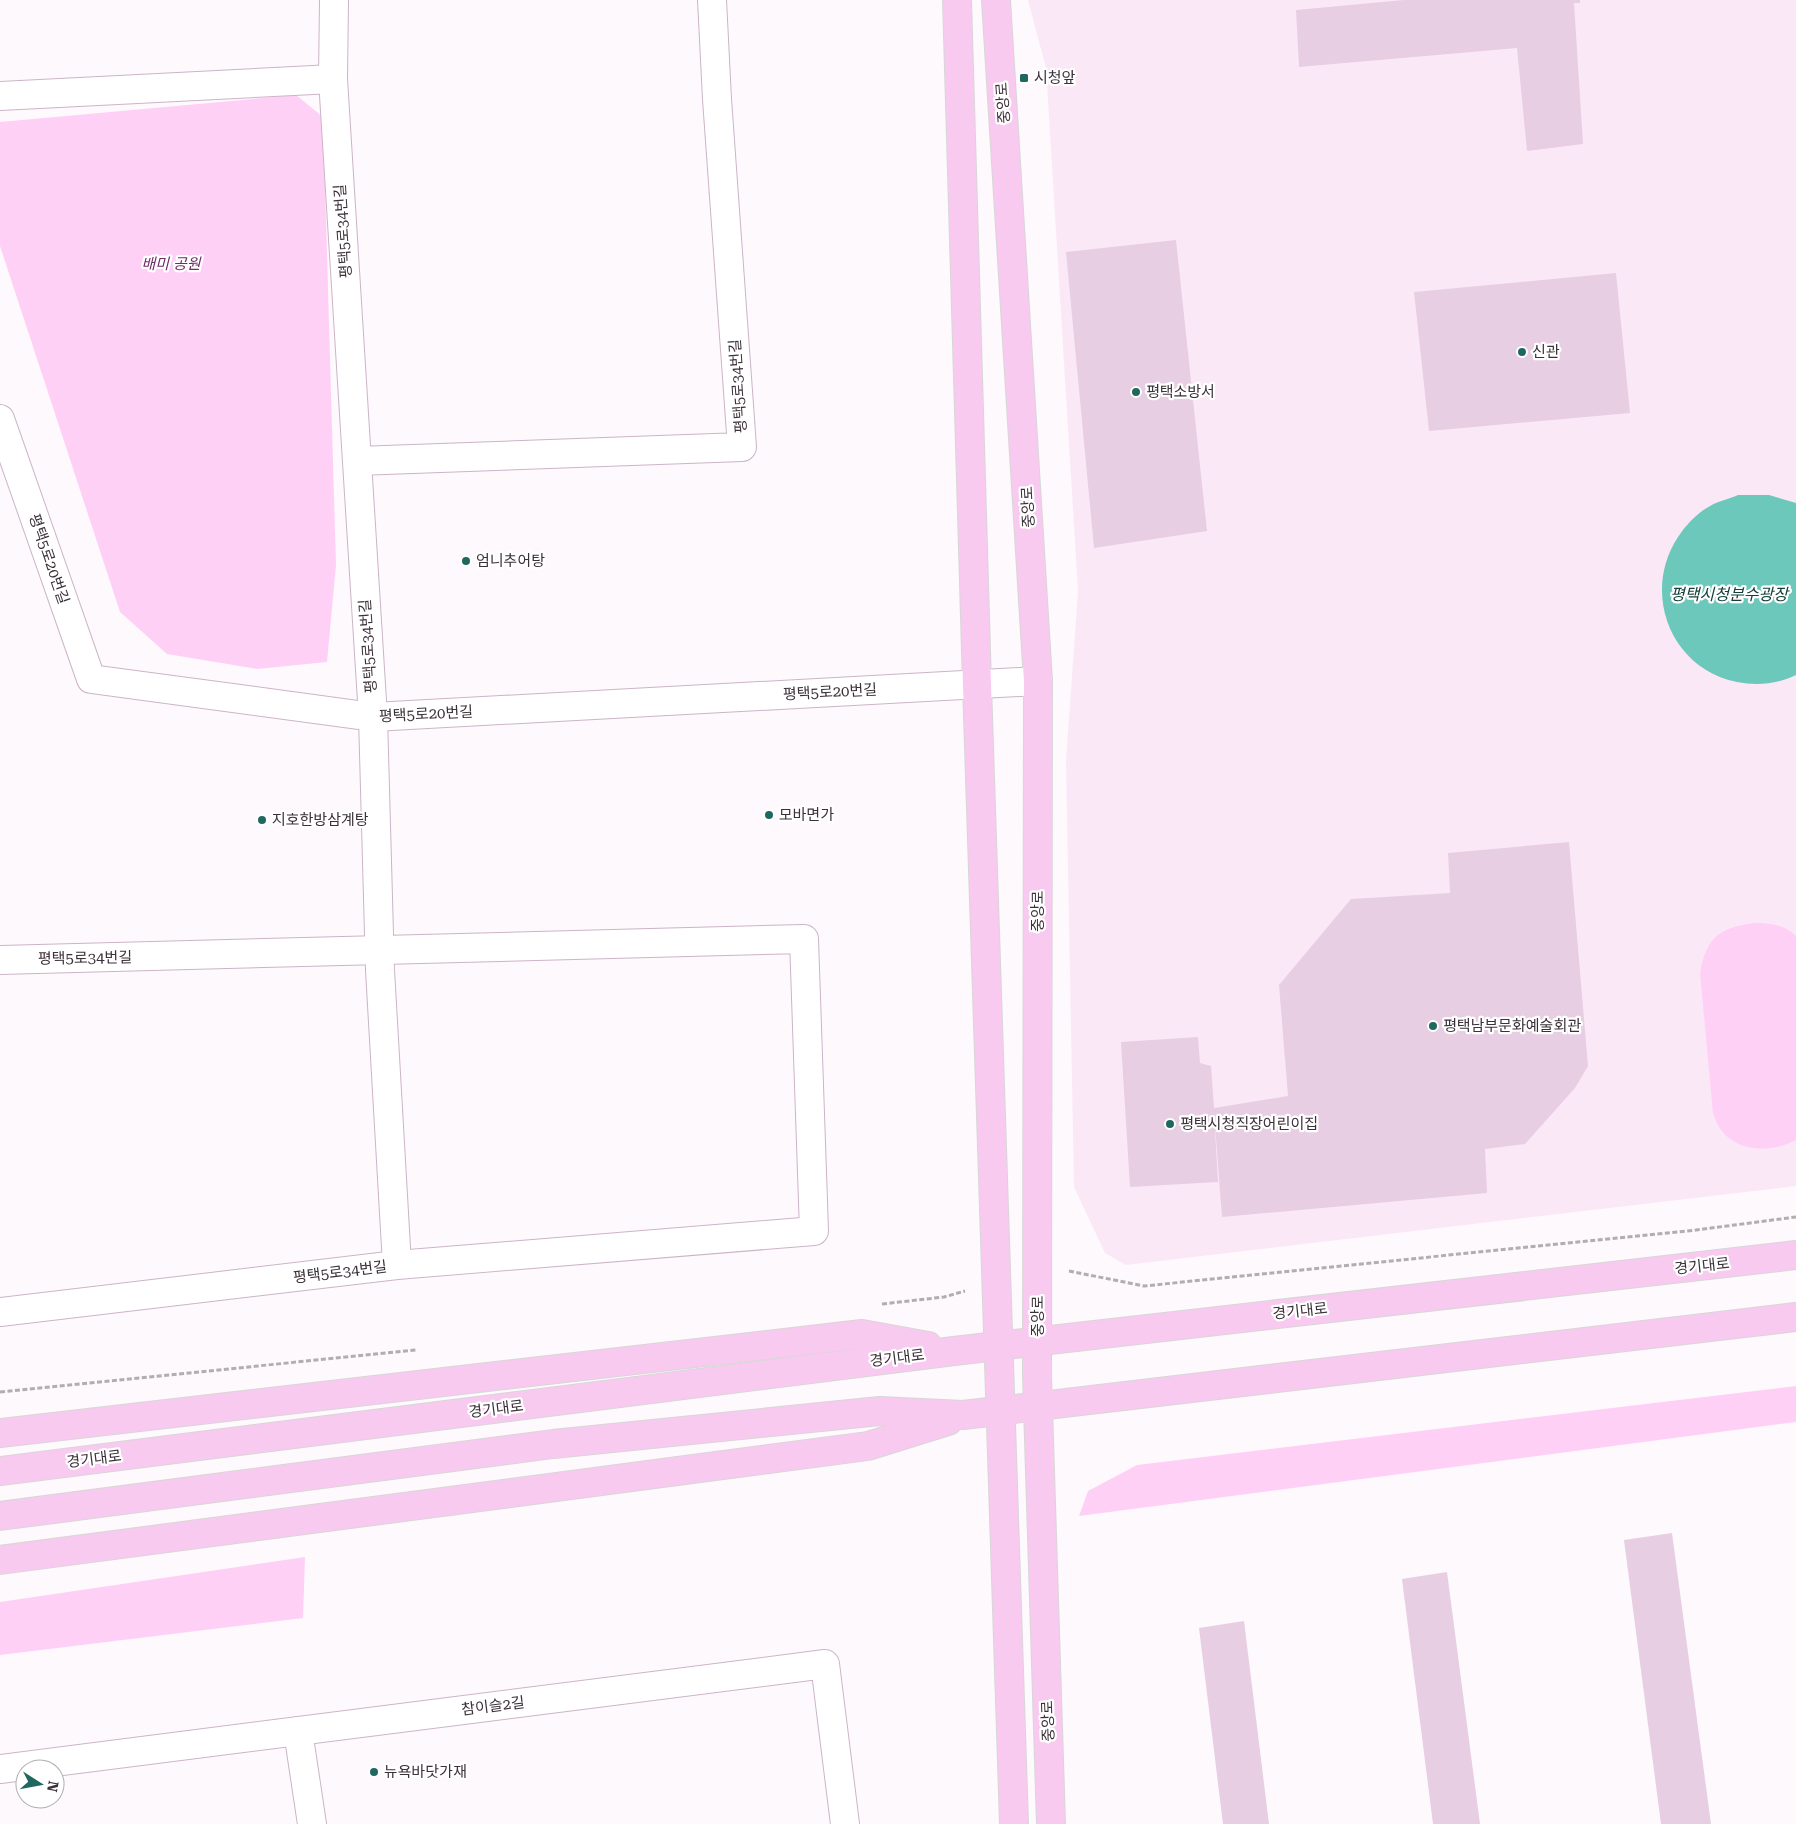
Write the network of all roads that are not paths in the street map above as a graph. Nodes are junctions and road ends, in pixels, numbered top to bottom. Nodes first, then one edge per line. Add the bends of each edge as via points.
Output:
1 (334, 0) edge
2 (712, 0) edge
3 (957, 0) edge
4 (996, 0) edge
5 (333, 79) junction
6 (0, 96) edge
7 (0, 419) edge
8 (357, 461) junction
9 (1038, 681) junction
10 (977, 685) junction
11 (373, 717) junction
12 (379, 951) junction
13 (0, 960) edge
14 (1796, 1255) edge
15 (397, 1265) junction
16 (0, 1312) edge
17 (1796, 1317) edge
18 (1038, 1341) junction
19 (999, 1346) junction
20 (954, 1351) junction
21 (1038, 1407) junction
22 (1001, 1411) junction
23 (964, 1416) junction
24 (0, 1432) edge
25 (0, 1471) edge
26 (0, 1516) edge
27 (0, 1560) edge
28 (298, 1731) junction
29 (0, 1769) edge
30 (312, 1824) edge
31 (845, 1824) edge
32 (1014, 1824) edge
33 (1051, 1824) edge

1 - 5 street, 평택5로34번길
2 - 8 street, 평택5로34번길 via 742,447
3 - 10 main road
4 - 9 main road, 중앙로
5 - 6 street
5 - 8 street, 평택5로34번길
7 - 11 street, 평택5로20번길 via 91,679
8 - 11 street, 평택5로34번길
9 - 10 street, 평택5로20번길
9 - 18 main road, 중앙로
10 - 11 street, 평택5로20번길
10 - 19 main road
11 - 12 street, 평택5로34번길
12 - 13 street, 평택5로34번길
12 - 15 street, 평택5로34번길
12 - 15 street via 804,939 814,1232
14 - 18 main road, 경기대로
15 - 16 street, 평택5로34번길
17 - 21 main road
18 - 19 main road, 경기대로
18 - 21 main road, 중앙로
19 - 20 main road, 경기대로
19 - 22 main road
20 - 24 main road via 862,1334
20 - 25 main road, 경기대로
21 - 22 main road
21 - 33 main road, 중앙로
22 - 23 main road
22 - 32 main road
23 - 26 main road via 880,1411 553,1444
23 - 27 main road via 868,1446
28 - 29 street, 참이슬2길
28 - 30 street
28 - 31 street, 참이슬2길 via 825,1664

